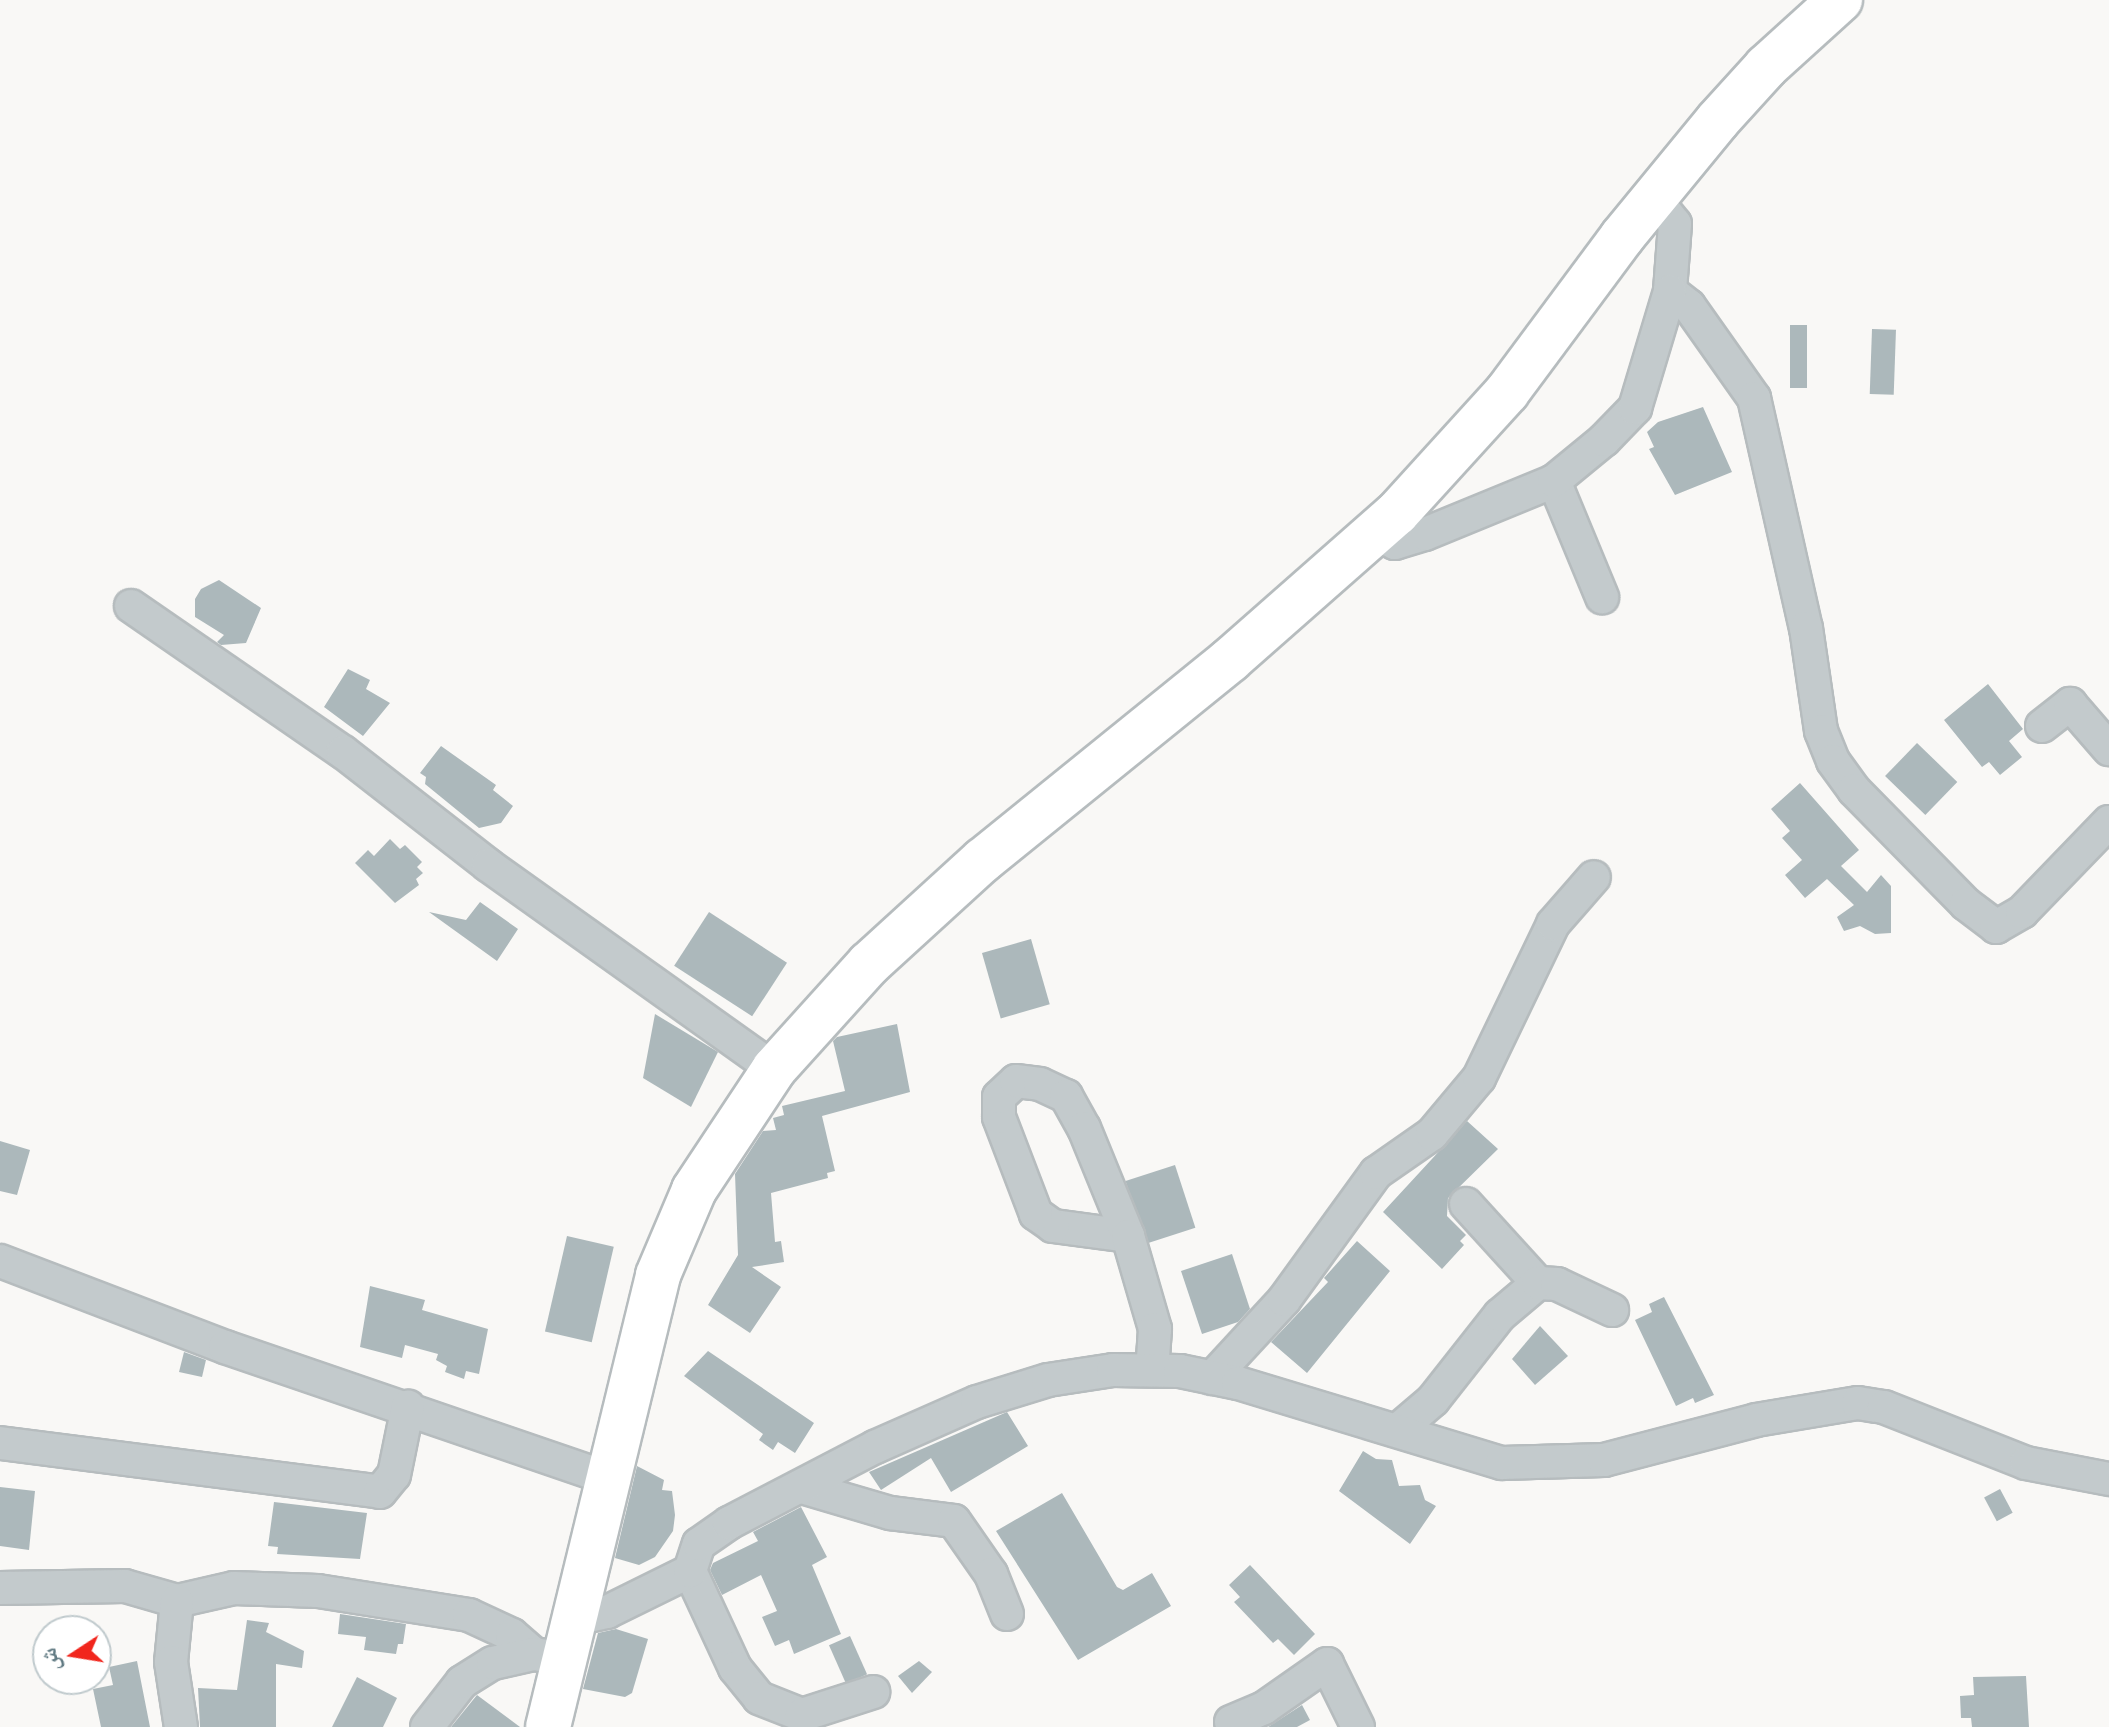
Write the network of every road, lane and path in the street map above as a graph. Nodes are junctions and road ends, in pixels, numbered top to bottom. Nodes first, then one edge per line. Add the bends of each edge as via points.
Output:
1 (1840, 0) edge
2 (1654, 198) junction
3 (1670, 291) junction
4 (1554, 481) junction
5 (1376, 534) junction
6 (1602, 597) dead end
7 (131, 606) dead end
8 (2042, 726) dead end
9 (2109, 749) edge
10 (2109, 822) edge
11 (1594, 877) dead end
12 (774, 1069) junction
13 (1466, 1204) dead end
14 (1128, 1236) junction
15 (0, 1261) edge
16 (1538, 1283) junction
17 (1612, 1310) dead end
18 (1152, 1368) junction
19 (1212, 1378) junction
20 (408, 1406) junction
21 (1398, 1430) junction
22 (0, 1443) edge
23 (611, 1479) junction
24 (2109, 1479) edge
25 (805, 1488) junction
26 (690, 1571) junction
27 (0, 1588) edge
28 (177, 1601) junction
29 (1007, 1614) dead end
30 (557, 1644) junction
31 (873, 1692) dead end
32 (1226, 1725) edge
33 (181, 1727) edge
34 (427, 1727) edge
35 (548, 1727) edge
36 (1358, 1727) edge

1 - 2 highway via 1766,67
2 - 3 street via 1675,224
2 - 5 highway via 1507,392
3 - 4 street via 1635,408
3 - 10 street via 1689,306 1754,398 1806,628 1821,731 1854,790 1966,904 1996,927 2022,912
4 - 5 street via 1395,543
4 - 6 street
5 - 12 highway via 983,860 869,964
7 - 12 street via 343,752 488,865
8 - 9 street via 2070,704
11 - 19 street via 1553,924 1479,1078 1432,1134 1376,1173 1284,1300
12 - 23 highway via 717,1152 676,1230 638,1344
13 - 16 street
14 - 14 street via 1066,1096 1040,1084 1016,1081 999,1097 999,1117 1036,1214 1053,1226
14 - 18 street via 1155,1329
15 - 20 street via 225,1347
16 - 17 street via 1557,1284
16 - 21 street via 1500,1315 1433,1400
18 - 19 street
18 - 25 street via 1072,1375 977,1402 875,1447
19 - 21 street
20 - 22 street via 394,1475 380,1492
20 - 23 street
21 - 24 street via 1502,1463 1551,1465 1604,1460 1756,1420 1858,1403 1884,1407 2026,1463
23 - 30 highway
25 - 26 street via 729,1523 699,1544
25 - 29 street via 890,1513 954,1521 991,1574
26 - 30 street
26 - 31 street via 735,1668 759,1698 802,1715
27 - 28 street via 125,1586
28 - 30 street via 234,1588 318,1591 469,1615 512,1635
28 - 33 street via 171,1662
30 - 34 street via 493,1663 462,1682
30 - 35 highway
32 - 36 street via 1264,1708 1327,1664

